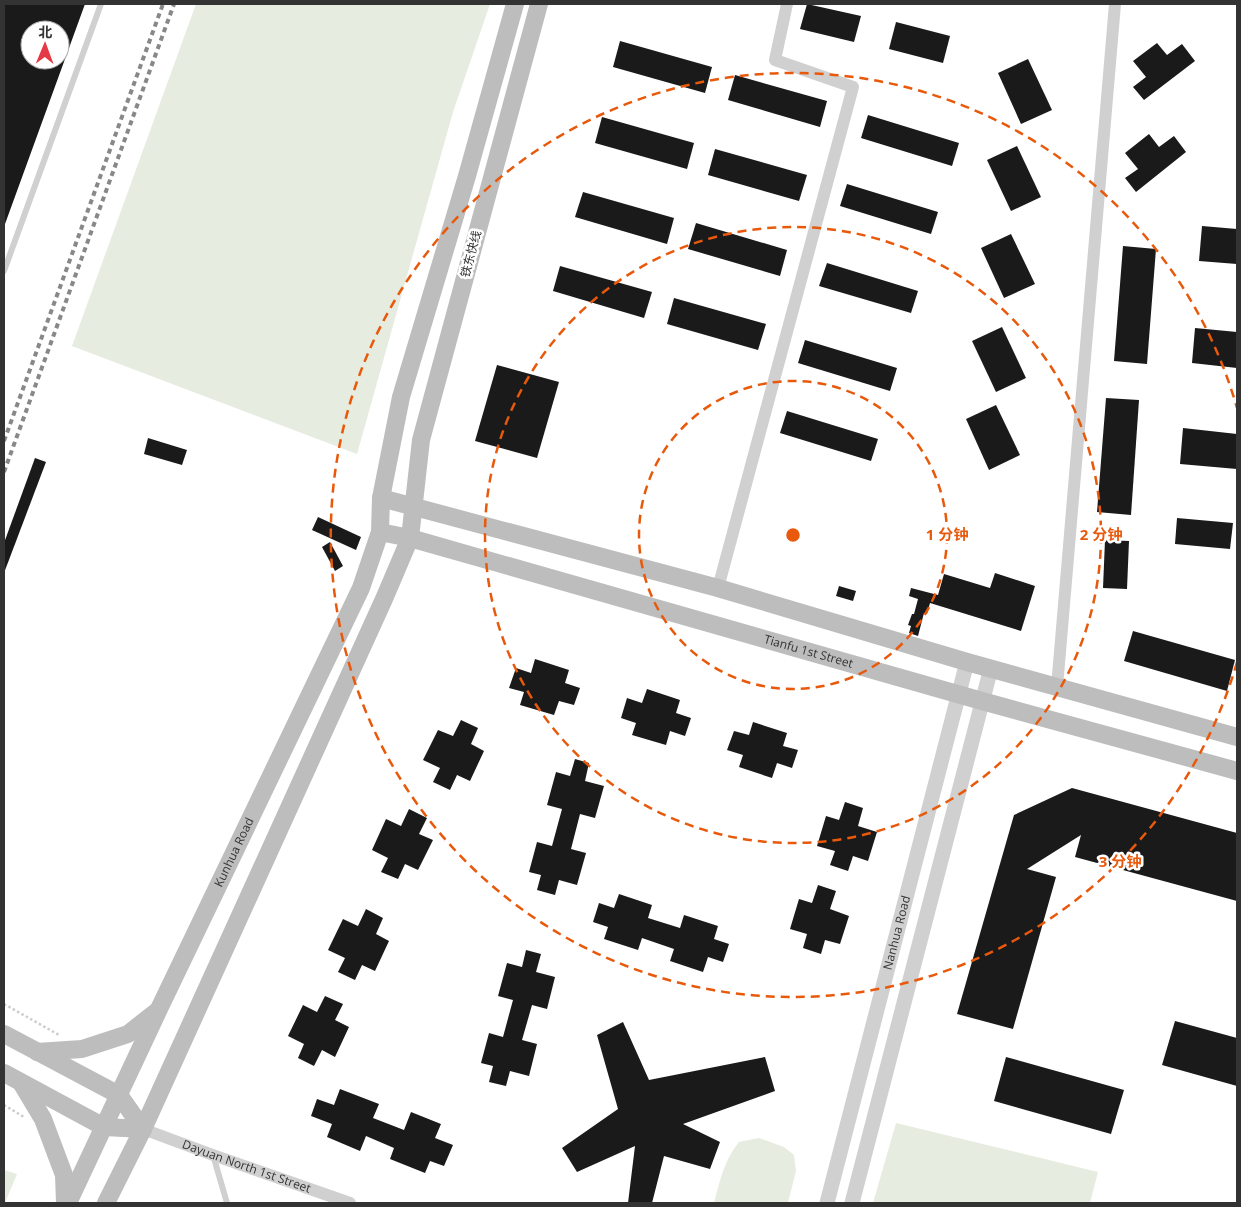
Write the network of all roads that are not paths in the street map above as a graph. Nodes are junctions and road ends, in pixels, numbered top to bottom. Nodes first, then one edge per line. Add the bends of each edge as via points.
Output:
1 (101, 4) edge
2 (516, 4) edge
3 (539, 4) edge
4 (787, 4) edge
5 (1115, 4) edge
6 (4, 272) edge
7 (381, 498) junction
8 (414, 507) junction
9 (380, 532) junction
10 (410, 538) junction
11 (718, 588) junction
12 (967, 662) junction
13 (991, 668) junction
14 (1057, 687) junction
15 (958, 694) junction
16 (982, 701) junction
17 (1237, 737) edge
18 (1237, 771) edge
19 (159, 1010) junction
20 (4, 1034) edge
21 (36, 1052) junction
22 (4, 1073) edge
23 (22, 1083) junction
24 (119, 1095) junction
25 (104, 1127) junction
26 (143, 1129) junction
27 (213, 1156) junction
28 (67, 1203) edge
29 (106, 1203) edge
30 (227, 1203) edge
31 (350, 1203) edge
32 (827, 1203) edge
33 (852, 1203) edge

1 - 6 lane
2 - 7 main road, 铁东快线 via 401,397
3 - 8 main road, 铁东快线 via 429,406 421,440
4 - 11 street via 775,60 852,87
5 - 14 street
7 - 8 main road
7 - 9 main road, Kunhua Road
8 - 10 main road
8 - 11 main road
9 - 10 main road, Tianfu 1st Street
9 - 19 main road, Kunhua Road via 361,588
10 - 15 main road, Tianfu 1st Street
10 - 26 main road
11 - 12 main road
12 - 13 main road
12 - 15 street, Nanhua Road
13 - 14 main road
13 - 16 street
14 - 17 main road
15 - 16 main road, Tianfu 1st Street
15 - 32 street, Nanhua Road
16 - 18 main road, Tianfu 1st Street
16 - 33 street
19 - 21 main road via 128,1034 82,1048
19 - 24 main road, Kunhua Road
20 - 21 main road
21 - 24 main road
22 - 23 main road
23 - 25 main road
23 - 28 main road via 43,1119 64,1175
24 - 25 main road, Kunhua Road
24 - 26 main road
25 - 26 main road
25 - 28 main road, Kunhua Road
26 - 27 street, Dayuan North 1st Street
26 - 29 main road
27 - 30 lane
27 - 31 street, Dayuan North 1st Street

